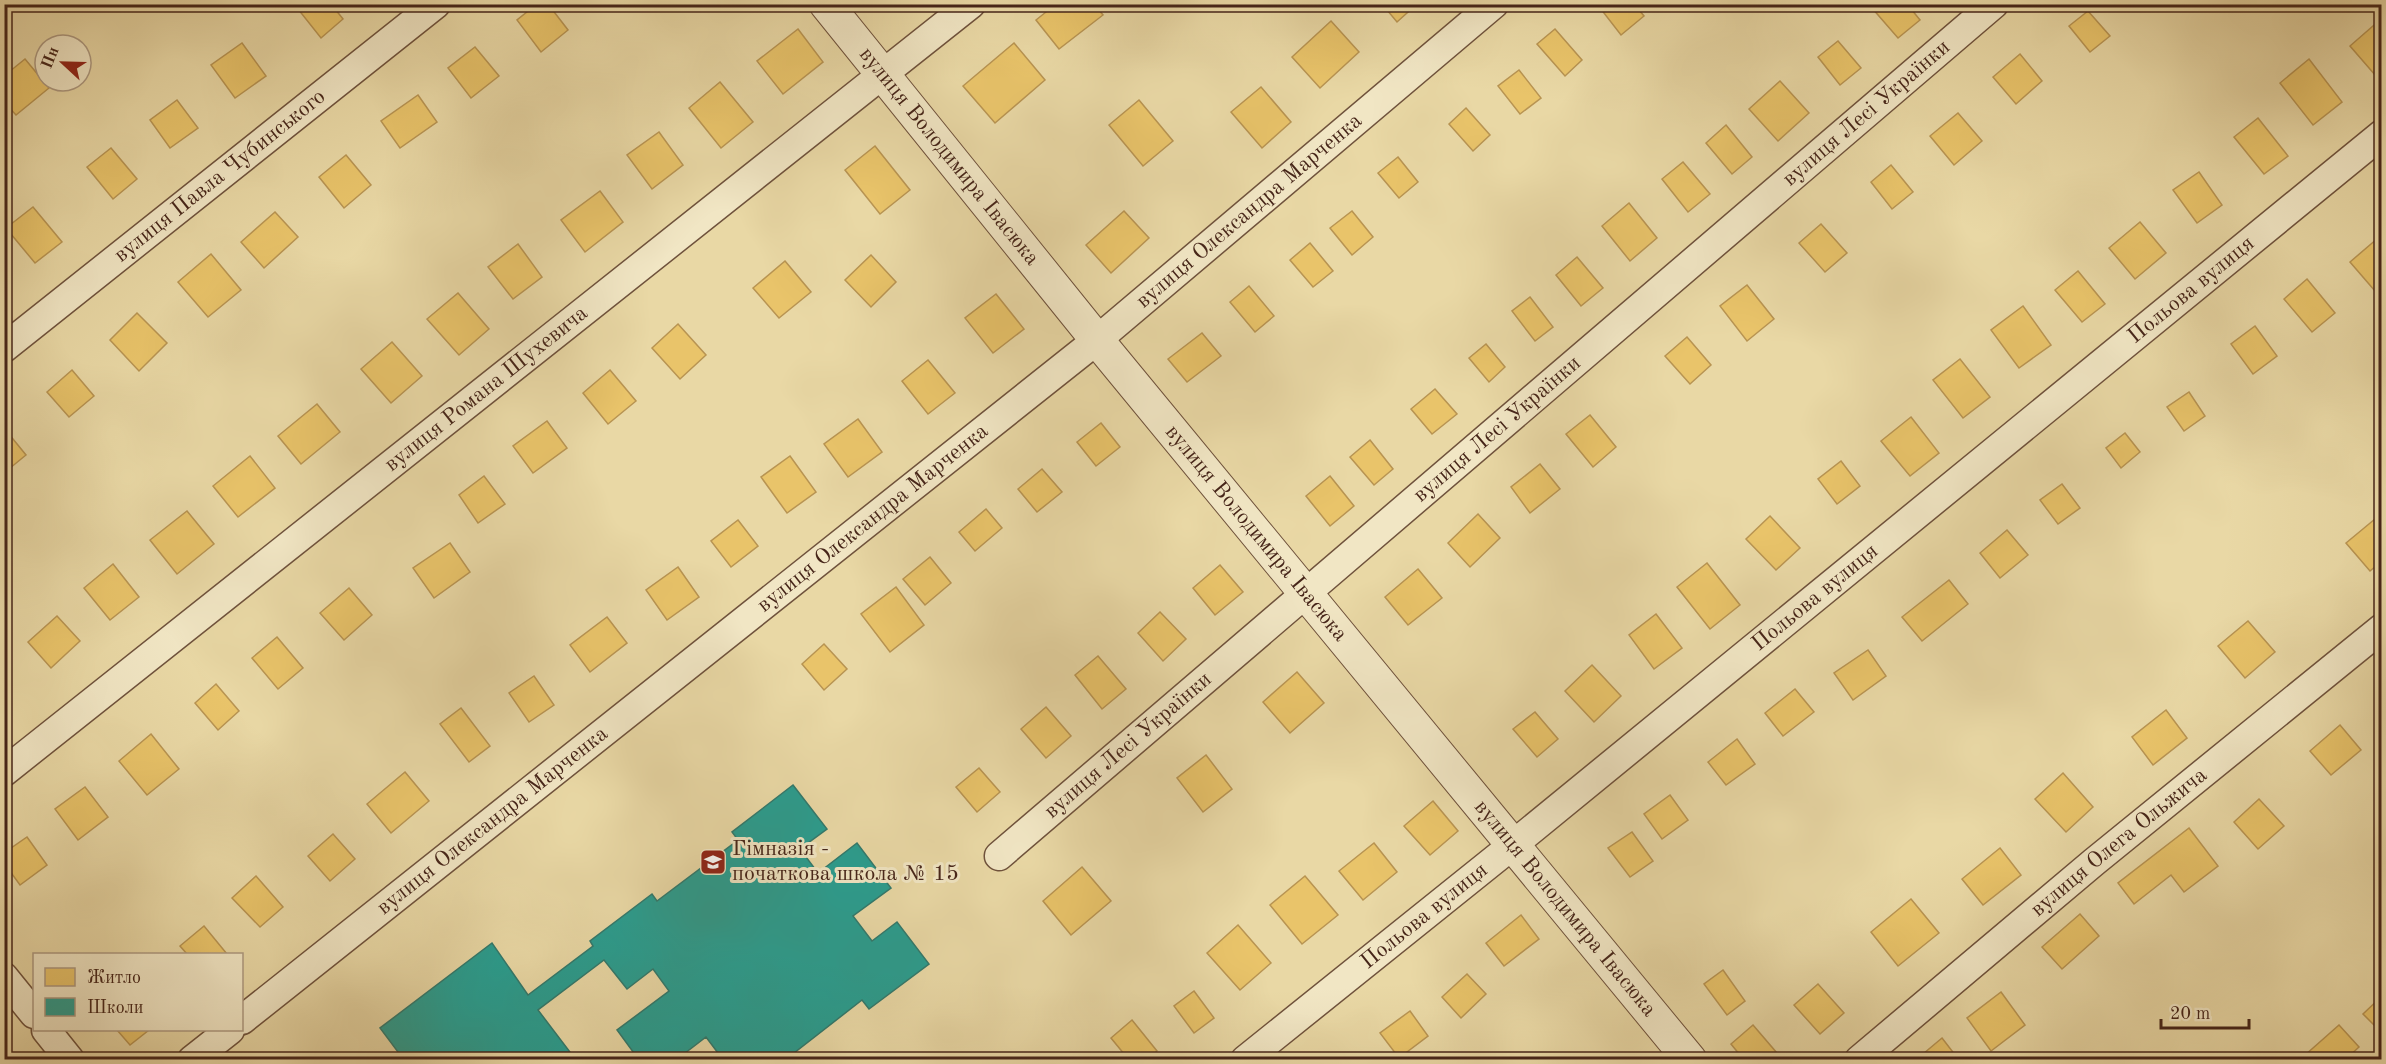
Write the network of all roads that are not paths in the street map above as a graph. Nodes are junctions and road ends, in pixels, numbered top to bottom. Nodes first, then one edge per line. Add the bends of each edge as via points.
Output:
1 (436, 4) edge
2 (826, 4) edge
3 (971, 4) edge
4 (1494, 4) edge
5 (1994, 4) edge
6 (884, 75) junction
7 (2382, 134) edge
8 (1097, 340) junction
9 (4, 348) edge
10 (1305, 593) junction
11 (2382, 628) edge
12 (4, 772) edge
13 (1514, 844) junction
14 (999, 856) dead end
15 (4, 977) edge
16 (33, 1013) edge
17 (243, 1019) edge
18 (48, 1031) edge
19 (227, 1031) edge
20 (70, 1059) edge
21 (192, 1059) edge
22 (1245, 1059) edge
23 (1690, 1059) edge
24 (1858, 1059) edge

1 - 9 street, вулиця Павла Чубинського
2 - 6 street, вулиця Володимира Івасюка
3 - 6 street, вулиця Романа Шухевича
4 - 8 street, вулиця Олександра Марченка
5 - 10 street, вулиця Лесі Українки
6 - 8 street, вулиця Володимира Івасюка
6 - 12 street, вулиця Романа Шухевича
7 - 13 street, Польова вулиця
8 - 10 street, вулиця Володимира Івасюка
8 - 17 street, вулиця Олександра Марченка
10 - 13 street, вулиця Володимира Івасюка
10 - 14 street, вулиця Лесі Українки
11 - 24 street, вулиця Олега Ольжича
13 - 22 street, Польова вулиця
13 - 23 street, вулиця Володимира Івасюка
15 - 16 street
18 - 20 street
19 - 21 street

